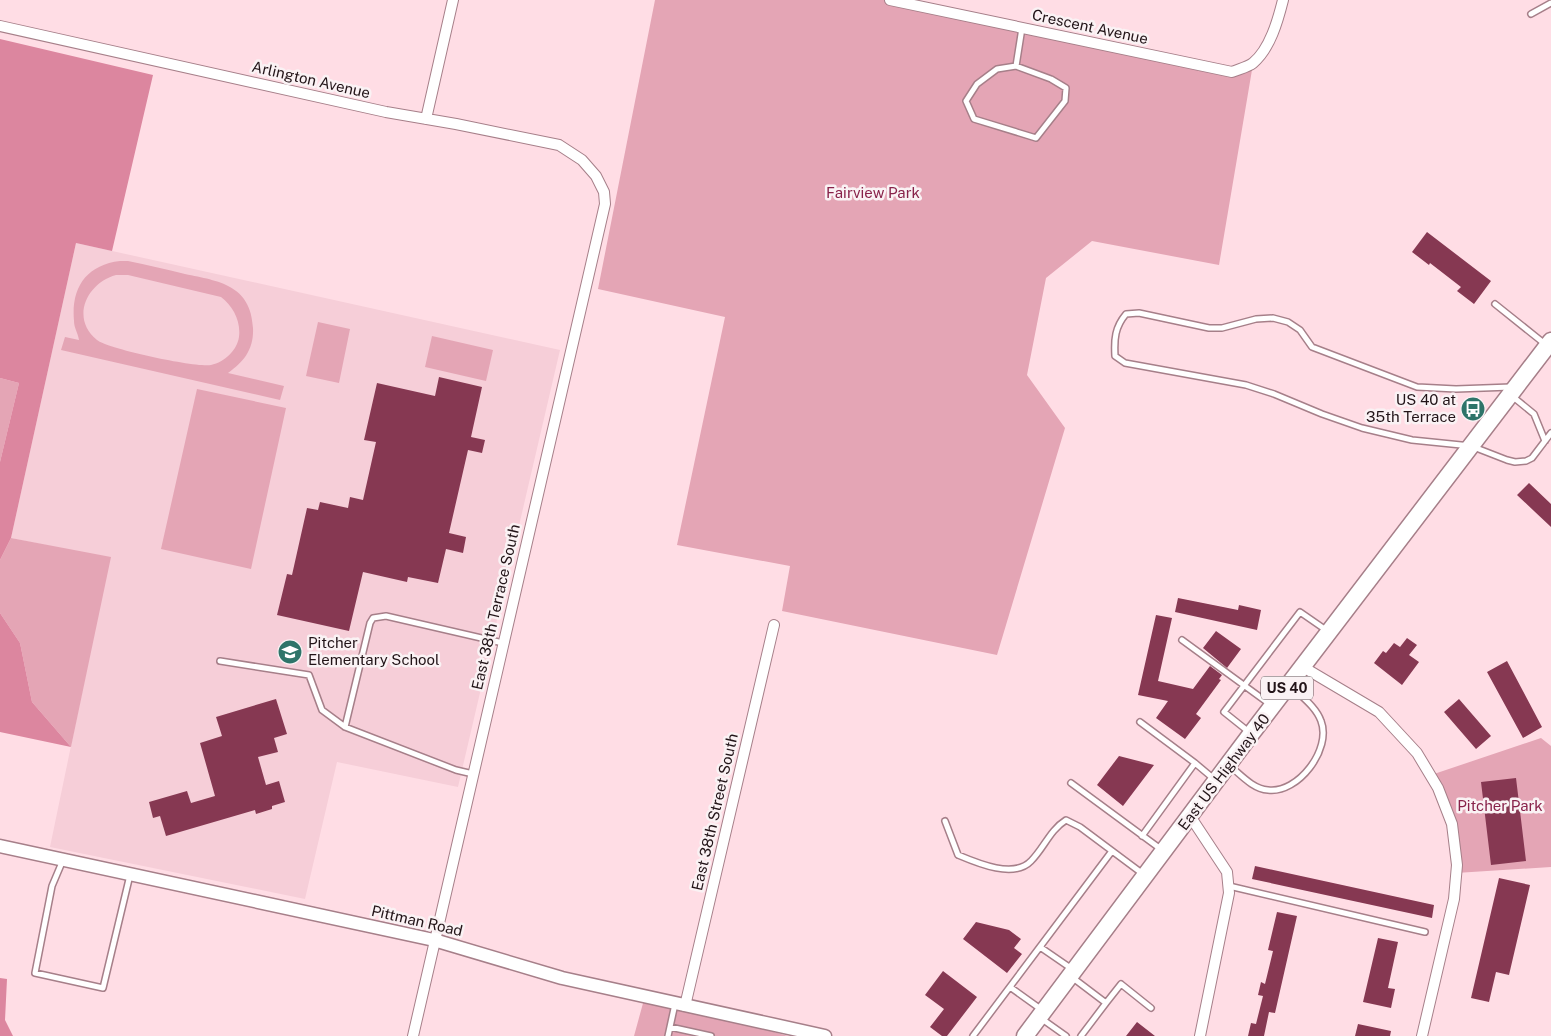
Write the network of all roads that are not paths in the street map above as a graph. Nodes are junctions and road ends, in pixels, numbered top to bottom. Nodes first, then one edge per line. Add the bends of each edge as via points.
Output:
1 (453, 0) edge
2 (890, 0) edge
3 (1283, 0) edge
4 (1551, 3) edge
5 (1531, 14) dead end
6 (0, 26) edge
7 (1022, 28) junction
8 (1016, 66) junction
9 (426, 119) junction
10 (601, 185) joint
11 (1495, 304) dead end
12 (1549, 344) edge
13 (1513, 391) junction
14 (1551, 433) edge
15 (1545, 441) junction
16 (1471, 446) junction
17 (774, 625) dead end
18 (1329, 632) junction
19 (1182, 640) dead end
20 (503, 643) junction
21 (220, 661) dead end
22 (1303, 667) junction
23 (1289, 684) junction
24 (1245, 686) junction
25 (1273, 706) junction
26 (1140, 722) dead end
27 (345, 727) junction
28 (1251, 734) junction
29 (1195, 763) junction
30 (1229, 766) junction
31 (473, 774) junction
32 (1217, 782) junction
33 (1071, 783) dead end
34 (1190, 816) junction
35 (945, 821) dead end
36 (1142, 836) junction
37 (0, 846) edge
38 (1112, 851) junction
39 (1164, 851) junction
40 (63, 860) junction
41 (130, 874) junction
42 (1146, 876) junction
43 (1228, 886) junction
44 (1425, 932) dead end
45 (434, 940) junction
46 (1040, 947) junction
47 (1072, 974) junction
48 (1010, 987) junction
49 (1106, 1003) junction
50 (680, 1005) junction
51 (1151, 1008) dead end
52 (1042, 1014) junction
53 (670, 1027) junction
54 (817, 1035) edge
55 (413, 1036) edge
56 (668, 1036) edge
57 (711, 1036) edge
58 (973, 1036) edge
59 (1025, 1036) edge
60 (1066, 1036) edge
61 (1081, 1036) edge
62 (1200, 1036) edge
63 (1422, 1036) edge

1 - 9 street
2 - 7 street, Crescent Avenue
3 - 7 street, Crescent Avenue via 1276,29 1259,56 1253,64 1232,72
4 - 5 lane
6 - 9 street, Arlington Avenue
7 - 8 lane
8 - 8 lane via 997,69 977,84 966,101 974,119 1036,138 1066,101 1066,88
9 - 10 street, Arlington Avenue via 559,145 582,160
10 - 20 street, East 38th Terrace South via 605,204
11 - 12 lane
12 - 13 main road, East US Highway 40 / US 40
13 - 15 lane via 1534,414
13 - 16 main road, East US Highway 40 / US 40
13 - 16 lane via 1417,387 1312,347 1300,330 1273,318 1222,328 1139,313 1126,314 1119,322 1114,339 1115,356 1125,363 1246,385 1362,428 1395,436
14 - 15 lane
15 - 16 lane via 1532,458 1520,462
16 - 18 main road, East US Highway 40 / US 40
17 - 50 street, East 38th Street South
18 - 22 main road, East US Highway 40 / US 40
18 - 24 lane via 1300,612
19 - 24 lane
20 - 27 lane via 386,616 373,618
20 - 31 street, East 38th Terrace South
21 - 27 lane via 309,675 322,710
22 - 23 main road, East US Highway 40 / US 40
22 - 63 street via 1379,712 1418,754 1438,788 1452,824 1456,865 1454,899
23 - 25 main road, East US Highway 40 / US 40
23 - 30 lane via 1313,708 1323,727 1320,751 1307,771 1285,789 1268,790 1258,788
24 - 25 lane
24 - 28 lane via 1224,712
25 - 28 main road, East US Highway 40 / US 40
26 - 29 lane
27 - 31 lane
28 - 30 main road, East US Highway 40 / US 40
29 - 32 lane
29 - 36 lane
30 - 32 main road, East US Highway 40 / US 40
31 - 45 street, East 38th Terrace South
32 - 34 main road, East US Highway 40 / US 40
33 - 36 lane
34 - 39 main road, East US Highway 40 / US 40
34 - 43 street via 1227,872
35 - 38 lane via 958,855 994,869 1021,867 1030,862 1057,826 1066,820
36 - 39 lane
37 - 40 street, Pittman Road
38 - 42 lane
38 - 46 lane
39 - 42 main road, East US Highway 40 / US 40
40 - 41 street, Pittman Road
40 - 41 lane via 52,886 35,973 103,988
41 - 45 street, Pittman Road
42 - 47 main road, East US Highway 40 / US 40
43 - 44 lane
43 - 62 street
45 - 50 street, Pittman Road via 562,978
45 - 55 street, East 38th Terrace South
46 - 47 lane
46 - 48 lane
47 - 49 lane
47 - 52 main road, East US Highway 40 / US 40
48 - 52 lane
48 - 58 lane
49 - 51 lane via 1121,984
49 - 61 lane
50 - 53 lane
50 - 54 street, Pittman Road
52 - 59 main road, East US Highway 40 / US 40
52 - 60 lane
53 - 56 lane
53 - 57 lane

